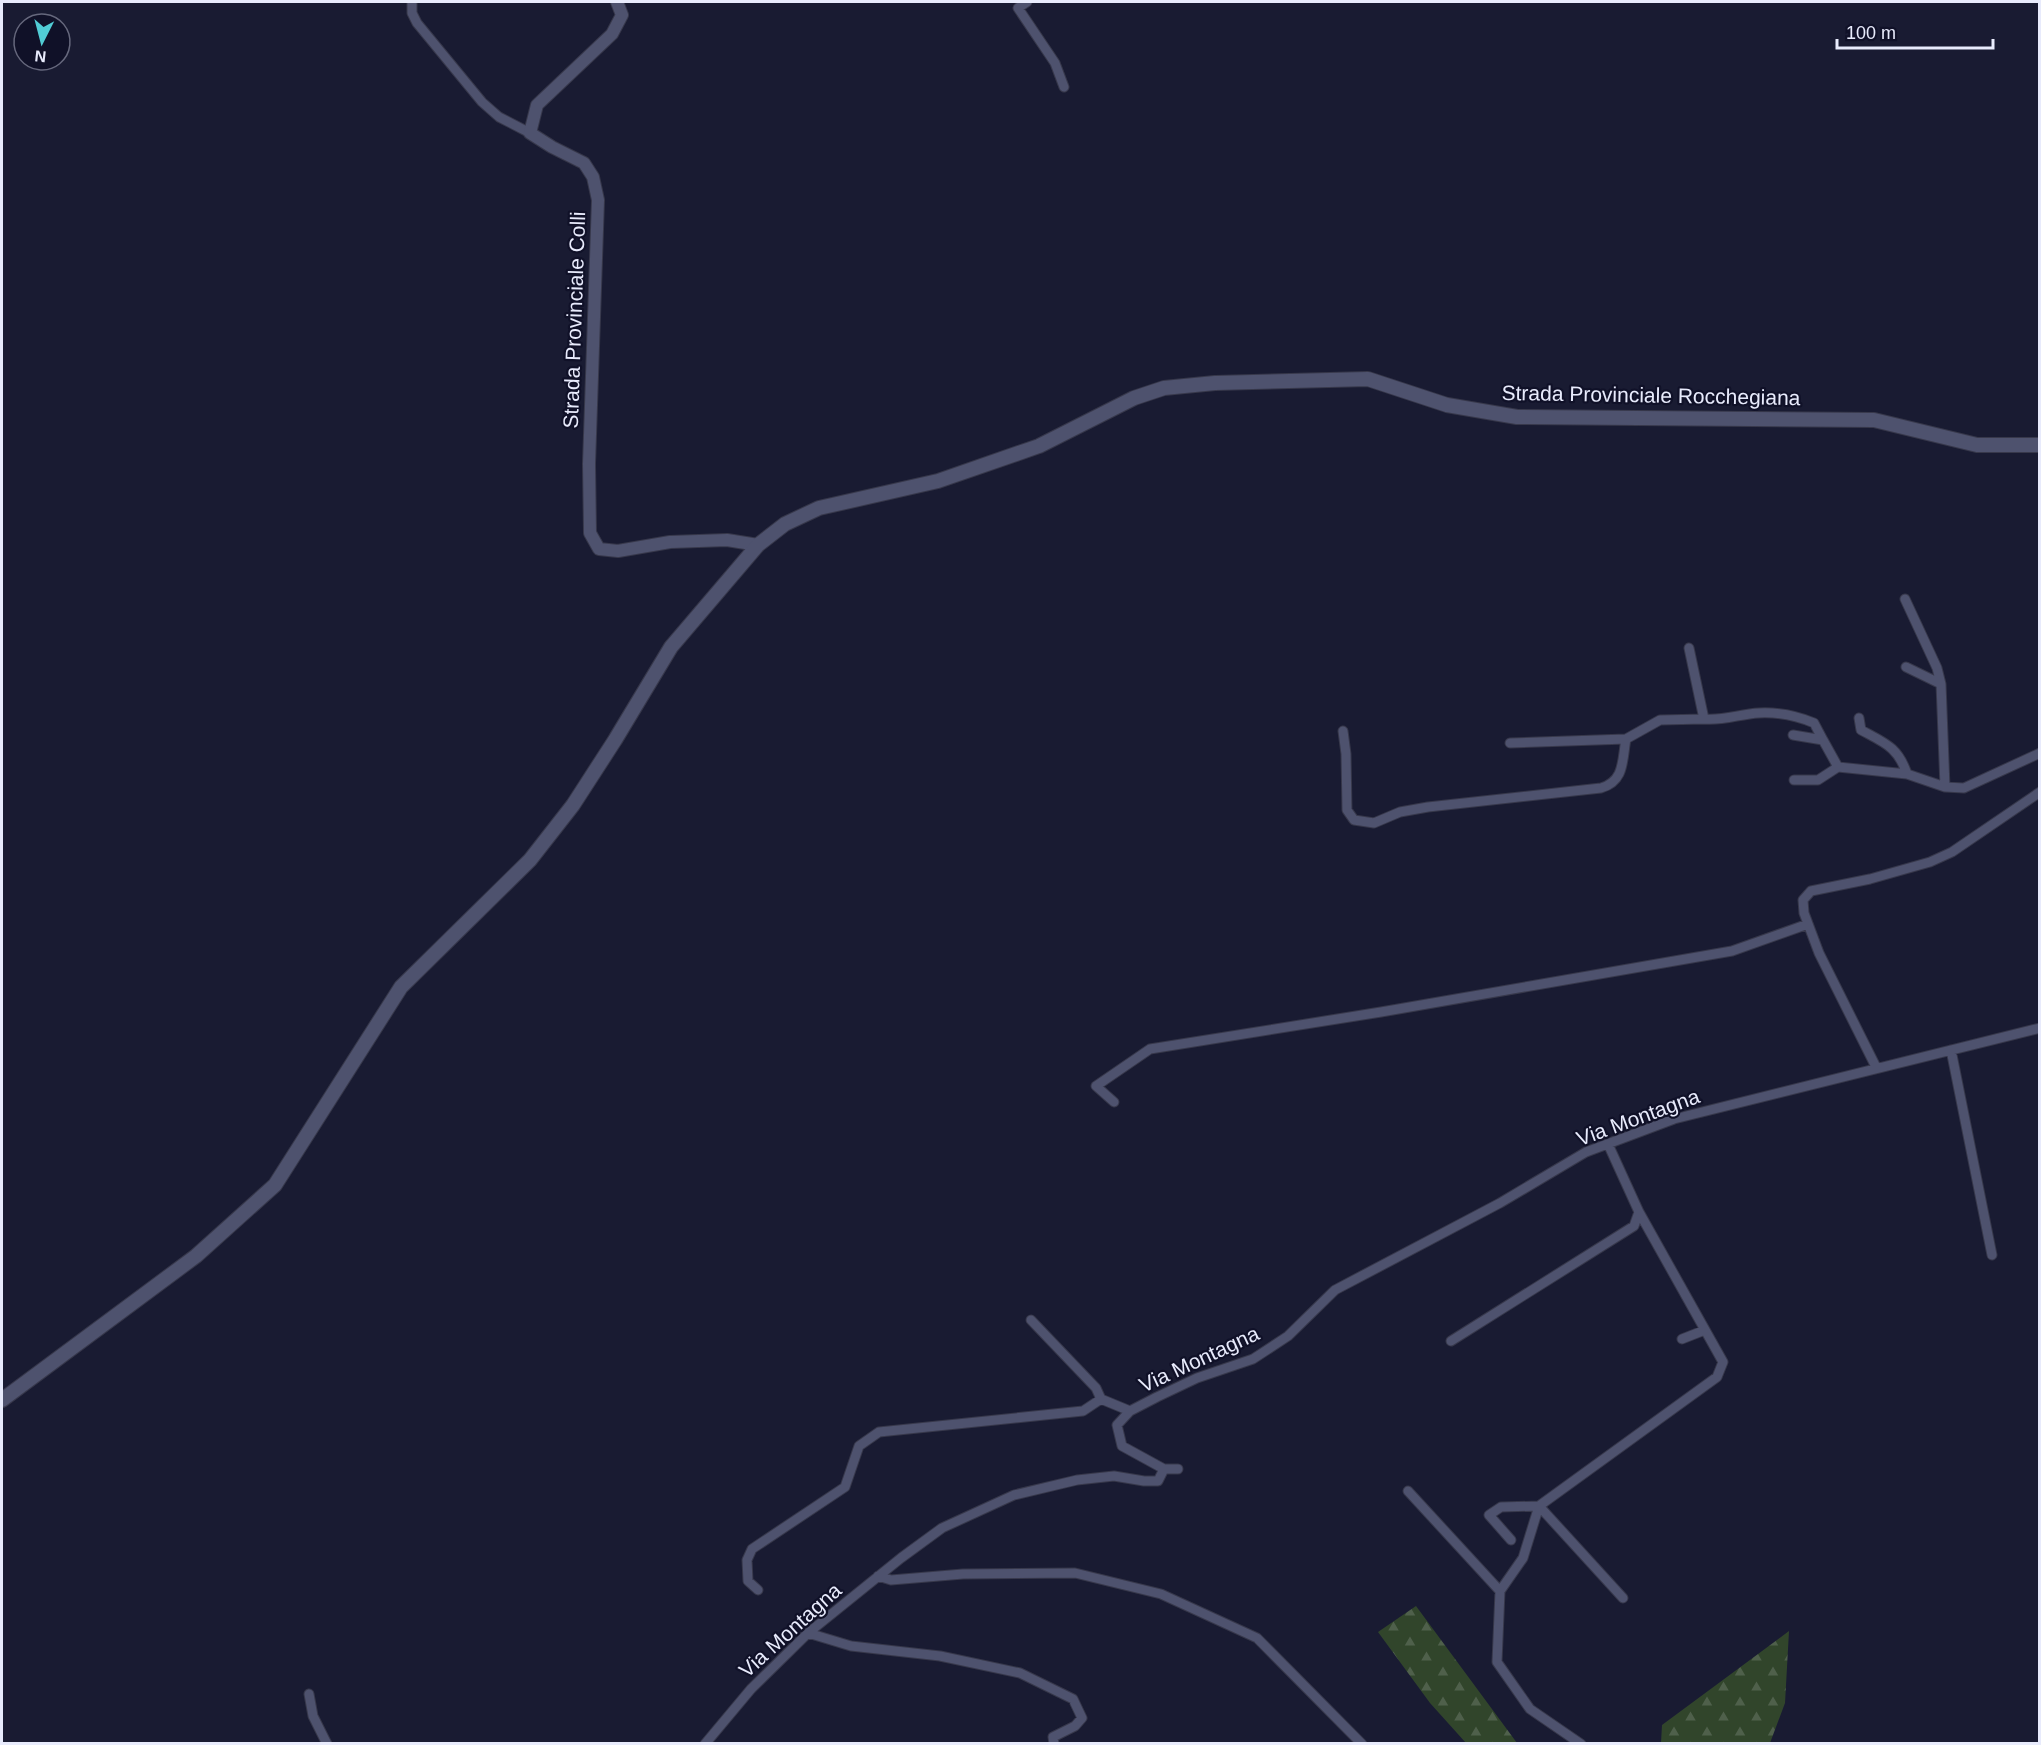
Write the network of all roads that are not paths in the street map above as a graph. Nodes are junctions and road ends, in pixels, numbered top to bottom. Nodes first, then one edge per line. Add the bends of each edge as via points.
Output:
1 (412, 2) edge
2 (617, 2) edge
3 (1027, 2) edge
4 (1064, 87) dead end
5 (530, 133) junction
6 (2040, 445) edge
7 (758, 545) junction
8 (1905, 599) dead end
9 (1689, 648) dead end
10 (1906, 667) dead end
11 (1941, 684) junction
12 (1859, 718) dead end
13 (1704, 719) junction
14 (1343, 730) dead end
15 (1793, 735) dead end
16 (1626, 739) junction
17 (1823, 740) junction
18 (1510, 743) dead end
19 (2040, 753) edge
20 (1838, 767) junction
21 (1907, 774) junction
22 (1794, 780) dead end
23 (1945, 787) junction
24 (2040, 792) edge
25 (1808, 924) junction
26 (2040, 1028) edge
27 (1951, 1050) junction
28 (1876, 1067) junction
29 (1114, 1102) dead end
30 (1608, 1144) junction
31 (1639, 1212) junction
32 (1992, 1255) dead end
33 (1031, 1320) dead end
34 (1705, 1330) junction
35 (1682, 1339) dead end
36 (1451, 1341) dead end
37 (1101, 1399) junction
38 (2, 1400) edge
39 (1130, 1411) junction
40 (1164, 1469) junction
41 (1178, 1469) dead end
42 (1408, 1491) dead end
43 (1539, 1506) junction
44 (1512, 1540) dead end
45 (878, 1576) junction
46 (758, 1590) dead end
47 (1500, 1591) junction
48 (1623, 1598) dead end
49 (808, 1633) junction
50 (309, 1694) dead end
51 (327, 1743) edge
52 (705, 1743) edge
53 (1054, 1743) edge
54 (1362, 1743) edge
55 (1581, 1743) edge

1 - 5 street via 417,23 483,102 499,117
2 - 5 street via 622,15 612,34 537,105
3 - 4 street via 1018,8 1055,63
5 - 7 street, Strada Provinciale Colli via 584,163 593,177 598,200 590,533 599,549 618,551 670,542 727,540
6 - 7 main road, Strada Provinciale Rocchegiana via 1977,444 1874,420 1517,417 1447,405 1368,379 1215,383 1164,388 1134,398 1039,447 938,481 819,508 785,524
7 - 38 main road, Strada Provinciale Rocchegiana via 671,647 573,805 530,860 401,987 275,1185 196,1256
8 - 11 street
9 - 13 street
10 - 11 street
11 - 23 street
12 - 21 street via 1861,730 1891,746
13 - 16 street via 1660,720
13 - 17 street via 1759,713 1796,716 1814,723
14 - 16 street via 1347,810 1354,820 1374,823 1400,812 1428,807 1612,785 1619,777
15 - 17 street
16 - 18 street
17 - 20 street
19 - 23 street via 1964,788
20 - 21 street
20 - 22 street via 1818,780
21 - 23 street
24 - 25 street via 1952,852 1930,862 1811,891 1803,900
25 - 28 street
25 - 29 street via 1732,951 1150,1049 1096,1086
26 - 27 street, Via Montagna
27 - 28 street, Via Montagna
27 - 32 street
28 - 30 street, Via Montagna via 1674,1119
30 - 31 street
30 - 39 street, Via Montagna via 1335,1290 1288,1336 1252,1359 1197,1378
31 - 34 street
31 - 36 street via 1634,1226
33 - 37 street via 1096,1388
34 - 35 street
34 - 43 street via 1723,1362 1718,1377
37 - 39 street
37 - 46 street via 1083,1411 879,1431 859,1446 845,1487 752,1549 747,1560 748,1581
39 - 40 street, Via Montagna via 1117,1425 1122,1446
40 - 41 street
40 - 45 street, Via Montagna via 1158,1481 1114,1476 1014,1495 942,1527
42 - 47 street
43 - 44 street via 1501,1507 1489,1515
43 - 47 street via 1523,1558
43 - 48 street
45 - 49 street, Via Montagna
45 - 54 street via 891,1580 963,1574 1075,1573 1161,1594 1257,1638
47 - 55 street via 1497,1662 1530,1709
49 - 52 street, Via Montagna
49 - 53 street via 851,1646 940,1656 1020,1673 1073,1699 1082,1718 1053,1737
50 - 51 street via 313,1716

